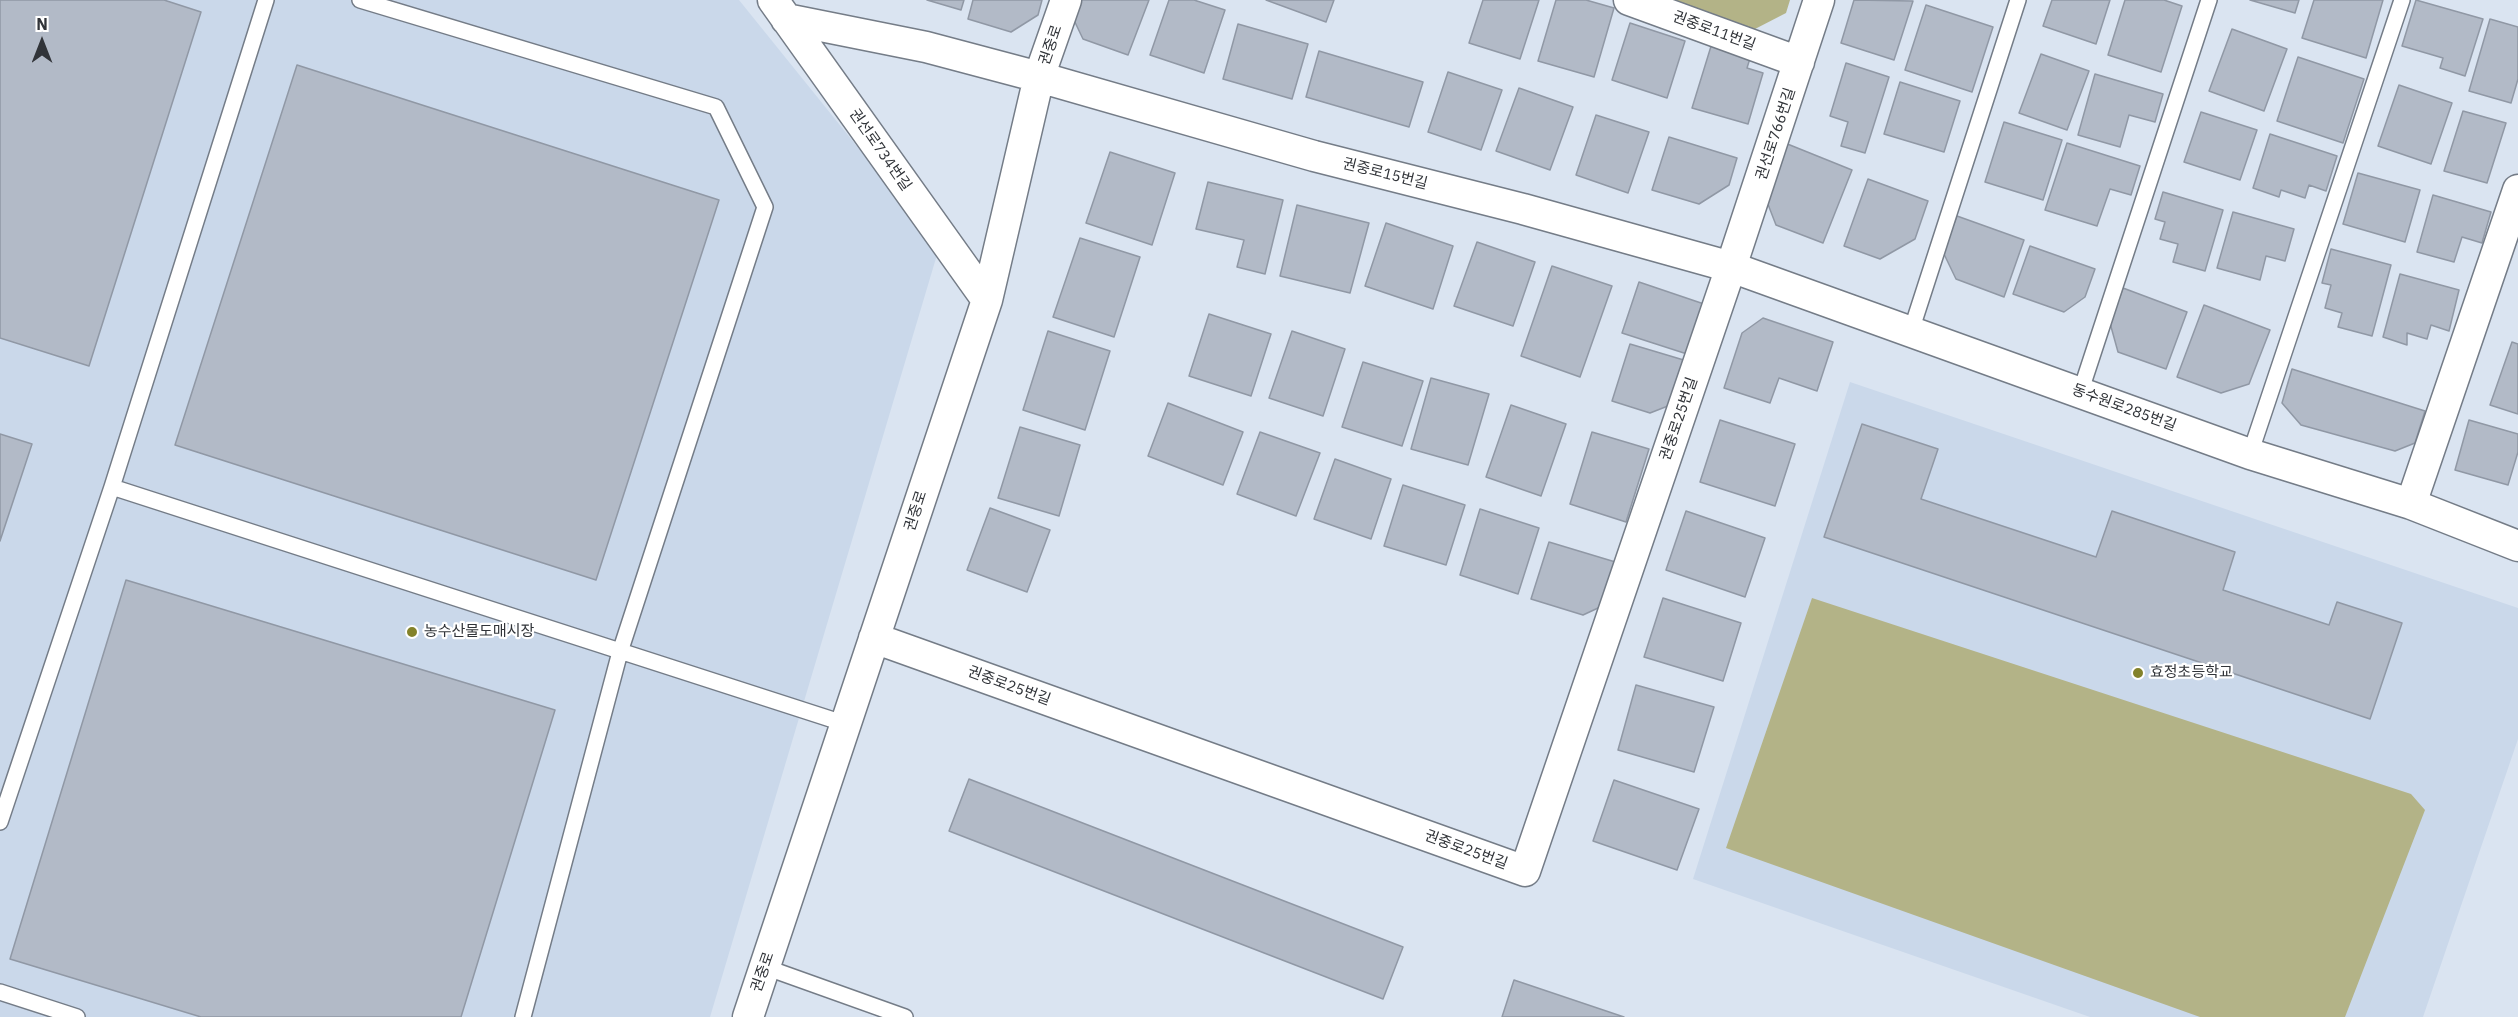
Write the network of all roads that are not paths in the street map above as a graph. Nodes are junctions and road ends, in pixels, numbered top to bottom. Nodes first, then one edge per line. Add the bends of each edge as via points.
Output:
1 (266, 0) edge
2 (360, 0) edge
3 (1066, 0) edge
4 (1629, 0) edge
5 (1819, 0) edge
6 (2018, 0) edge
7 (2209, 0) edge
8 (2402, 0) edge
9 (780, 9) edge
10 (1799, 62) junction
11 (1039, 77) junction
12 (2518, 190) edge
13 (1731, 267) junction
14 (987, 300) junction
15 (1911, 331) junction
16 (2080, 393) junction
17 (2250, 454) junction
18 (112, 487) junction
19 (2411, 504) junction
20 (2518, 546) edge
21 (874, 638) junction
22 (620, 652) junction
23 (846, 724) junction
24 (0, 822) edge
25 (765, 967) junction
26 (0, 992) edge
27 (77, 1017) edge
28 (523, 1017) edge
29 (748, 1017) edge
30 (905, 1017) edge

1 - 18 lane
2 - 22 lane via 716,107 765,207
3 - 11 street, 권중로
4 - 10 street, 권중로11번길
5 - 10 street, 권선로766번길
6 - 15 lane
7 - 16 lane
8 - 17 lane
9 - 11 street, 권중로15번길
9 - 14 street, 권선로734번길
10 - 13 street, 권선로766번길
11 - 13 street, 권중로15번길 via 1314,156
11 - 14 street, 권중로
12 - 19 street
13 - 15 street, 동수원로285번길
13 - 21 street, 권중로25번길 via 1525,871
14 - 21 street, 권중로
15 - 16 street, 동수원로285번길
16 - 17 street, 동수원로285번길
17 - 19 street, 동수원로285번길
18 - 22 lane
18 - 24 lane
19 - 20 street, 동수원로285번길
21 - 23 street, 권중로
22 - 23 lane
22 - 28 lane
23 - 25 street, 권중로
25 - 29 street, 권중로
25 - 30 lane
26 - 27 lane

